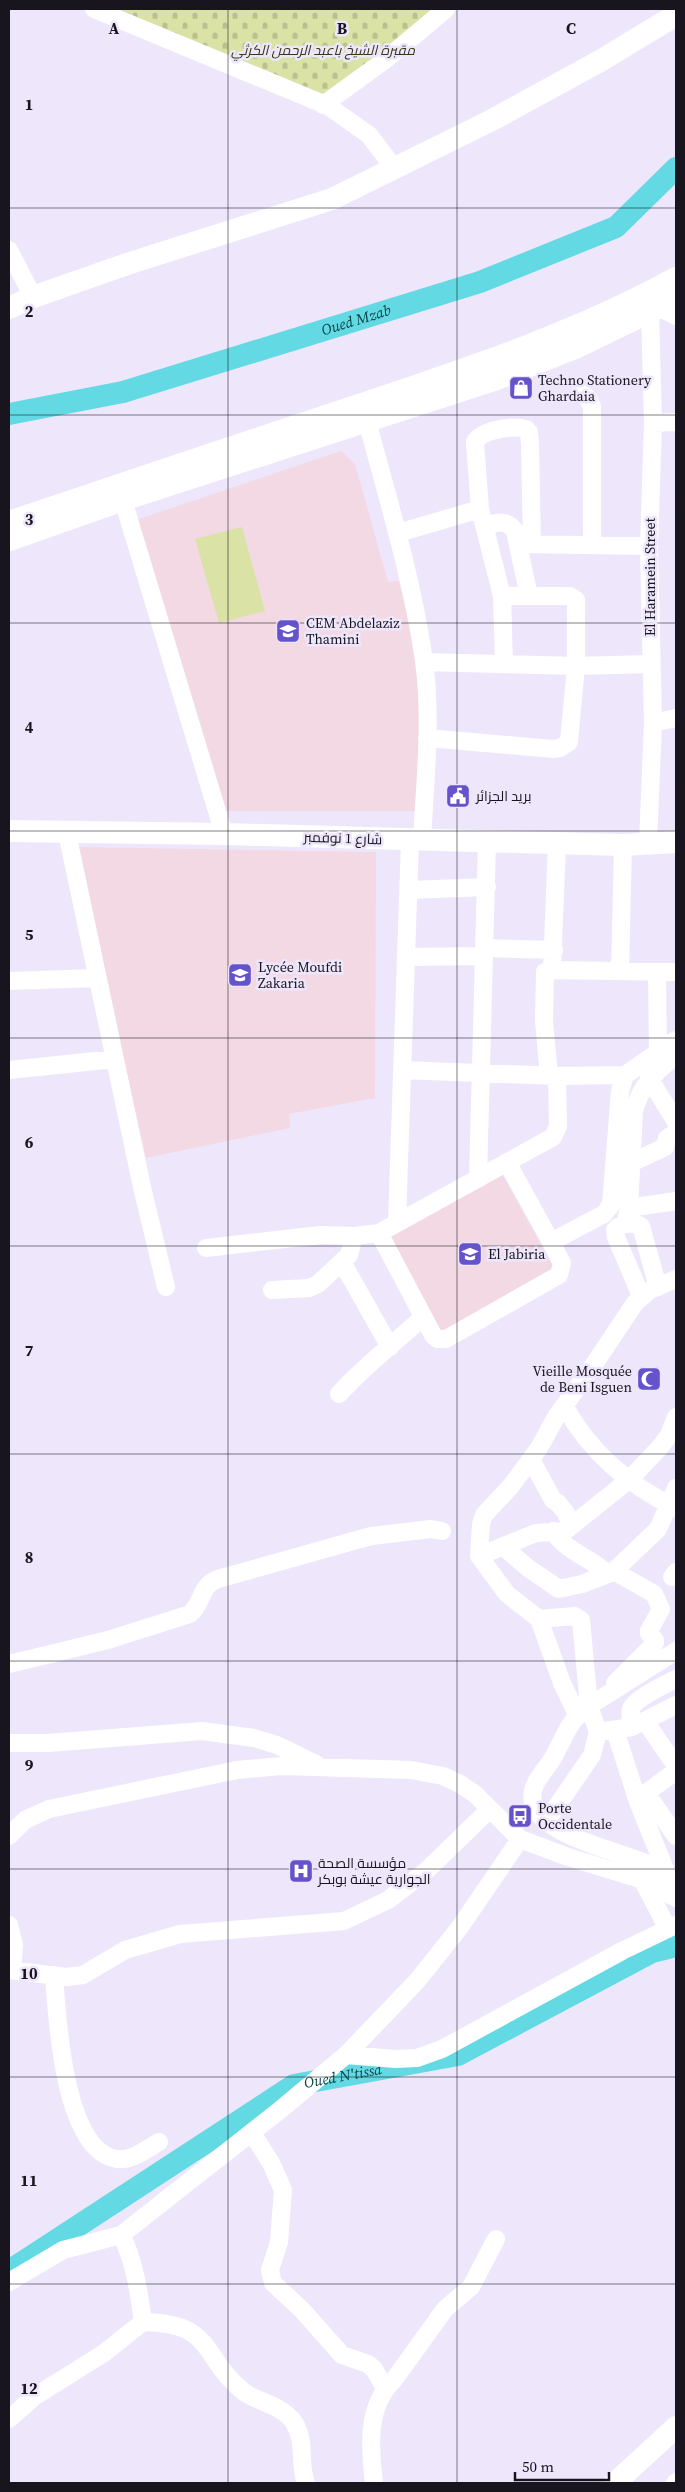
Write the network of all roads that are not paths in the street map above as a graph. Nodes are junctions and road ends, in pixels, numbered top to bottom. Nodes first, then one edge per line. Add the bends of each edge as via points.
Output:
1 (94, 9) edge
2 (446, 9) edge
3 (676, 14) edge
4 (323, 104) junction
5 (395, 169) junction
6 (9, 250) edge
7 (676, 278) edge
8 (33, 296) junction
9 (664, 305) edge
10 (9, 308) edge
11 (580, 393) dead end
12 (364, 412) junction
13 (676, 422) edge
14 (653, 423) junction
15 (123, 500) junction
16 (480, 509) junction
17 (9, 522) edge
18 (485, 527) junction
19 (398, 533) junction
20 (9, 540) edge
21 (526, 544) junction
22 (592, 545) junction
23 (649, 546) junction
24 (502, 596) junction
25 (529, 596) junction
26 (424, 662) junction
27 (504, 663) junction
28 (651, 664) junction
29 (576, 666) junction
30 (676, 718) edge
31 (653, 723) junction
32 (427, 738) junction
33 (9, 832) edge
34 (67, 833) junction
35 (224, 834) junction
36 (416, 840) junction
37 (487, 842) junction
38 (676, 842) edge
39 (557, 843) junction
40 (648, 843) junction
41 (623, 845) junction
42 (487, 887) junction
43 (410, 890) junction
44 (554, 950) junction
45 (484, 952) junction
46 (407, 957) junction
47 (552, 970) junction
48 (620, 971) junction
49 (657, 972) junction
50 (676, 972) edge
51 (98, 978) junction
52 (9, 981) edge
53 (676, 1040) edge
54 (658, 1054) junction
55 (676, 1055) edge
56 (115, 1060) junction
57 (9, 1070) edge
58 (403, 1070) junction
59 (482, 1074) junction
60 (625, 1075) junction
61 (553, 1076) junction
62 (649, 1078) junction
63 (676, 1122) edge
64 (676, 1133) edge
65 (507, 1162) junction
66 (631, 1163) junction
67 (478, 1179) junction
68 (676, 1200) edge
69 (627, 1216) junction
70 (397, 1222) junction
71 (379, 1233) junction
72 (354, 1236) junction
73 (551, 1242) junction
74 (206, 1248) dead end
75 (342, 1262) junction
76 (676, 1280) edge
77 (658, 1287) junction
78 (166, 1288) dead end
79 (272, 1290) dead end
80 (640, 1296) junction
81 (423, 1317) junction
82 (390, 1347) junction
83 (339, 1394) dead end
84 (565, 1407) junction
85 (675, 1423) edge
86 (529, 1460) junction
87 (630, 1479) junction
88 (676, 1488) edge
89 (672, 1506) edge
90 (571, 1525) junction
91 (442, 1531) dead end
92 (553, 1531) junction
93 (505, 1548) junction
94 (479, 1556) junction
95 (611, 1573) junction
96 (539, 1619) junction
97 (676, 1651) edge
98 (9, 1664) edge
99 (676, 1679) edge
100 (608, 1695) junction
101 (676, 1704) edge
102 (583, 1710) junction
103 (623, 1728) junction
104 (9, 1743) edge
105 (321, 1766) junction
106 (676, 1766) edge
107 (676, 1771) edge
108 (490, 1809) junction
109 (546, 1822) junction
110 (9, 1836) edge
111 (676, 1836) edge
112 (520, 1838) junction
113 (671, 1877) edge
114 (643, 1880) junction
115 (676, 1898) edge
116 (9, 1925) edge
117 (672, 1927) edge
118 (11, 1970) edge
119 (54, 1975) junction
120 (346, 2055) junction
121 (252, 2133) junction
122 (159, 2142) dead end
123 (121, 2235) junction
124 (496, 2239) dead end
125 (9, 2282) edge
126 (143, 2322) junction
127 (385, 2388) junction
128 (9, 2419) edge
129 (676, 2427) edge
130 (676, 2444) edge
131 (306, 2483) edge
132 (374, 2483) edge
133 (615, 2483) edge
134 (632, 2483) edge

1 - 4 street
2 - 4 street via 392,55
3 - 5 main road via 600,61
4 - 5 street via 360,127
5 - 8 main road via 332,199
6 - 8 street
7 - 9 main road
8 - 10 main road
9 - 12 main road via 575,348 494,380
9 - 14 street, El Haramein Street
11 - 22 street via 588,398 592,407
12 - 15 main road
12 - 17 main road
12 - 19 street
13 - 14 street
14 - 23 street, El Haramein Street
15 - 20 main road
15 - 35 street
16 - 18 street
16 - 19 street
16 - 21 street via 474,442 478,437 502,429 526,428 530,445
18 - 21 street via 502,522 508,524
18 - 24 street
19 - 26 street
21 - 22 street
21 - 25 street
22 - 23 street
23 - 28 street, El Haramein Street
24 - 25 street
24 - 27 street
25 - 29 street via 570,596 576,600
26 - 27 street
26 - 32 street
27 - 29 street
28 - 29 street
28 - 31 street, El Haramein Street
29 - 32 street via 572,733 569,742 560,748
30 - 31 street
31 - 40 street, El Haramein Street
32 - 36 street
33 - 34 main road, شارع 1 نوفمبر
34 - 35 main road, شارع 1 نوفمبر
34 - 51 street
35 - 36 main road, شارع 1 نوفمبر
36 - 37 main road, شارع 1 نوفمبر
36 - 43 street
37 - 39 main road, شارع 1 نوفمبر
37 - 42 street
38 - 40 main road, شارع 1 نوفمبر
39 - 41 main road, شارع 1 نوفمبر
39 - 44 street
40 - 41 main road, شارع 1 نوفمبر
41 - 48 street
42 - 43 street
42 - 45 street
43 - 46 street
44 - 45 street
44 - 47 street
45 - 46 street
45 - 59 street
46 - 58 street
47 - 48 street
47 - 61 street via 545,972 544,1021
48 - 49 street
49 - 50 street
49 - 54 street
51 - 52 street
51 - 56 street
53 - 54 street
54 - 60 street
55 - 62 street
56 - 57 street
56 - 78 street
58 - 59 street
58 - 70 street
59 - 61 street
59 - 67 street
60 - 61 street
60 - 73 street via 621,1084 611,1205 604,1214
61 - 65 street via 556,1134
62 - 63 street
62 - 66 street via 640,1091 634,1110
64 - 66 street via 667,1138 665,1147
65 - 67 street
65 - 73 street
66 - 69 street
67 - 70 street
68 - 69 street
69 - 77 street via 642,1228
69 - 80 street via 615,1233
70 - 71 street
71 - 72 street
71 - 81 street
72 - 74 street via 320,1235
72 - 75 street via 349,1255
73 - 81 street via 562,1263 561,1272 551,1280 446,1339 436,1338
75 - 79 street via 309,1288
75 - 82 street
76 - 77 street
77 - 80 street
80 - 84 street
81 - 82 street
82 - 83 street via 360,1371
84 - 86 street
84 - 87 street via 591,1446
85 - 87 street via 661,1446
86 - 90 street
86 - 94 street via 511,1486 484,1515
87 - 89 street
87 - 90 street
88 - 89 street
89 - 95 street via 658,1529
90 - 92 street via 562,1532
91 - 98 street via 431,1529 371,1536 218,1579 204,1587 196,1608 190,1614 108,1640
92 - 93 street via 536,1533
92 - 95 street via 565,1546
93 - 94 street
93 - 95 street via 559,1589
94 - 96 street via 507,1594
95 - 100 street via 654,1594 661,1609 649,1631 655,1643 614,1684
96 - 102 street via 562,1683
96 - 102 street via 574,1616 581,1620
97 - 100 street
99 - 103 street via 633,1705
100 - 102 street
101 - 103 street
102 - 103 street
102 - 109 street via 570,1723 555,1755 534,1786 533,1802
103 - 106 street
103 - 109 street via 592,1755
103 - 113 street via 638,1802
104 - 105 street via 202,1731 277,1745
105 - 108 street via 411,1770 443,1776 460,1784
105 - 110 street via 237,1770 61,1806 25,1820
107 - 111 street via 646,1793
108 - 112 street
108 - 119 street via 425,1872 388,1900 360,1915 344,1921 180,1934 125,1950 83,1975
109 - 113 street via 568,1834 646,1863
112 - 114 street
112 - 120 street via 460,1927 417,1981
114 - 115 street
114 - 117 street
116 - 118 street via 14,1945
117 - 120 street via 442,2049 417,2058 396,2060
118 - 119 street
119 - 122 street via 64,2070 70,2096 87,2135 95,2146 116,2159 128,2158
120 - 121 street
121 - 123 street
121 - 127 street via 283,2190 279,2242 270,2270 273,2283 342,2355 374,2369
123 - 125 street via 63,2250
123 - 126 street via 133,2268
124 - 127 street via 470,2287 445,2309
126 - 128 street via 104,2353 34,2397
126 - 131 street via 175,2325 193,2333 246,2394 269,2402 292,2420 303,2446 302,2466
127 - 132 street via 375,2408 371,2452
129 - 133 main road
130 - 134 main road

